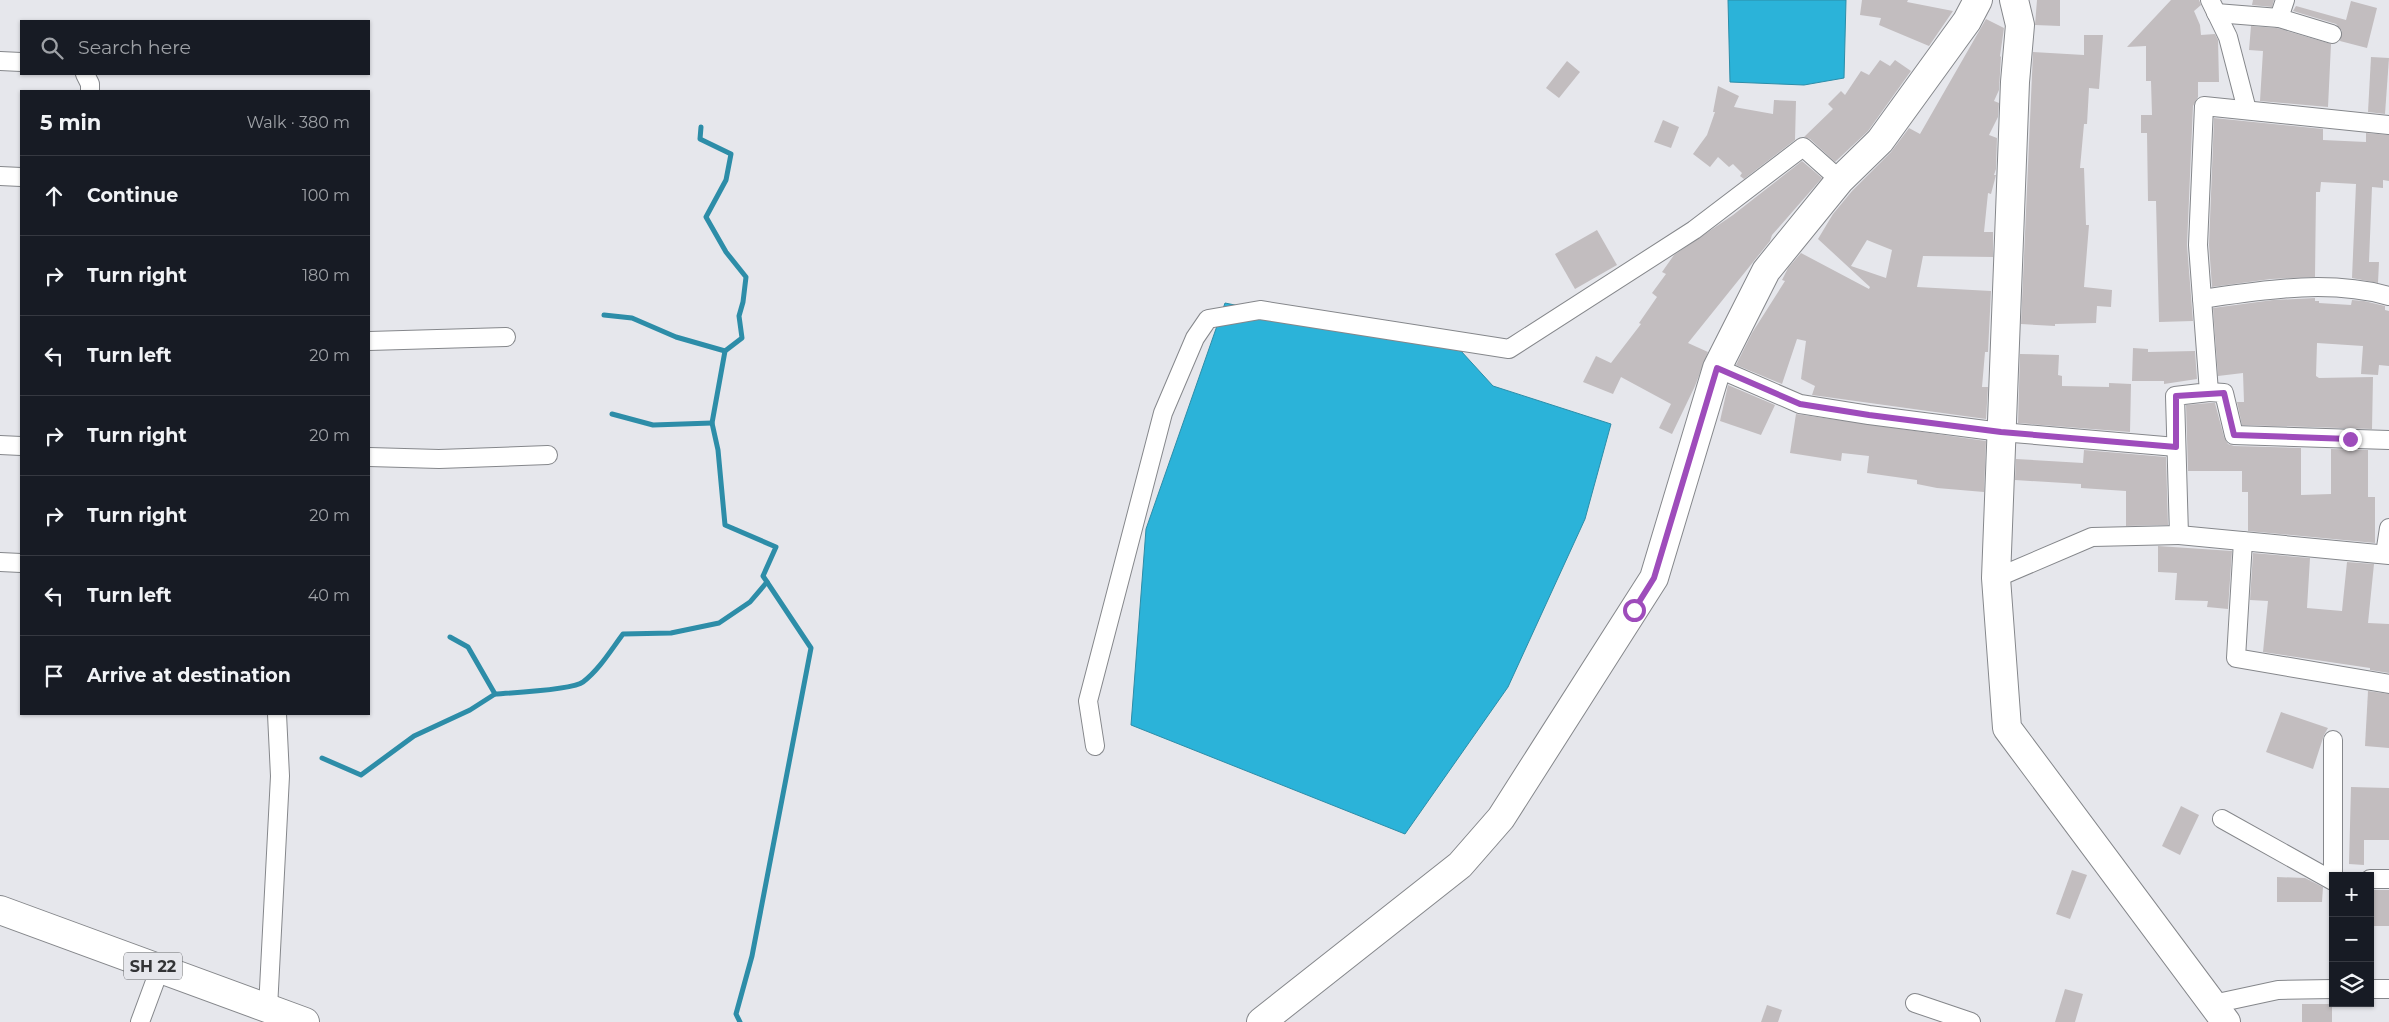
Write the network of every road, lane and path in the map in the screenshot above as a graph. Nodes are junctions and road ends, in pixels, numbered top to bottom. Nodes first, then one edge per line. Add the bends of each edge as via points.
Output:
1 (1978, 0) edge
2 (2014, 0) edge
3 (2285, 0) edge
4 (2213, 6) edge
5 (2279, 18) junction
6 (2332, 34) dead end
7 (0, 61) edge
8 (20, 62) edge
9 (85, 75) edge
10 (90, 90) edge
11 (2247, 110) junction
12 (2389, 125) edge
13 (0, 176) edge
14 (20, 177) edge
15 (1840, 180) junction
16 (2389, 296) edge
17 (2202, 299) junction
18 (506, 337) dead end
19 (370, 341) edge
20 (1717, 368) junction
21 (2209, 392) junction
22 (2001, 432) junction
23 (2389, 440) edge
24 (0, 445) edge
25 (20, 446) edge
26 (2176, 447) junction
27 (548, 455) dead end
28 (370, 457) edge
29 (2389, 528) edge
30 (2179, 535) junction
31 (2243, 541) junction
32 (2387, 555) edge
33 (0, 562) edge
34 (20, 563) edge
35 (1996, 578) junction
36 (2389, 684) edge
37 (277, 715) edge
38 (2334, 740) dead end
39 (1094, 746) dead end
40 (2222, 818) dead end
41 (2334, 872) edge
42 (2389, 878) edge
43 (2329, 879) edge
44 (2374, 880) edge
45 (0, 910) edge
46 (160, 968) junction
47 (2329, 989) edge
48 (2374, 989) edge
49 (2389, 989) edge
50 (1915, 1003) dead end
51 (268, 1008) junction
52 (2220, 1013) edge
53 (140, 1022) edge
54 (305, 1022) edge
55 (1261, 1022) edge
56 (1971, 1022) edge

1 - 15 main road via 1967,21 1880,141
2 - 22 main road via 2020,25
3 - 5 street
4 - 5 street
4 - 11 street via 2228,37
5 - 6 street
7 - 8 street
9 - 10 street
11 - 12 street
11 - 17 street via 2204,106 2198,245
13 - 14 street
15 - 20 main road via 1766,271
15 - 39 street via 1803,147 1694,230 1509,349 1260,310 1208,319 1195,338 1163,413 1088,701
16 - 17 street via 2365,289 2290,287
17 - 21 street
18 - 19 street
20 - 22 street via 1800,404
20 - 55 main road via 1654,578 1501,818 1460,865
21 - 23 street via 2224,393 2234,435
21 - 26 street via 2176,396
22 - 26 street
22 - 35 main road
24 - 25 street
26 - 30 street
27 - 28 street via 439,459
29 - 32 street
30 - 31 street
30 - 35 street via 2092,537
31 - 32 street
31 - 36 street via 2236,658
33 - 34 street
35 - 52 main road via 2007,728
37 - 51 street via 280,776
38 - 41 street
40 - 43 street
42 - 44 street
45 - 46 main road, SH 22
46 - 51 main road, SH 22
46 - 53 street
47 - 52 street via 2278,990
48 - 49 street
50 - 56 street
51 - 54 main road, SH 22

